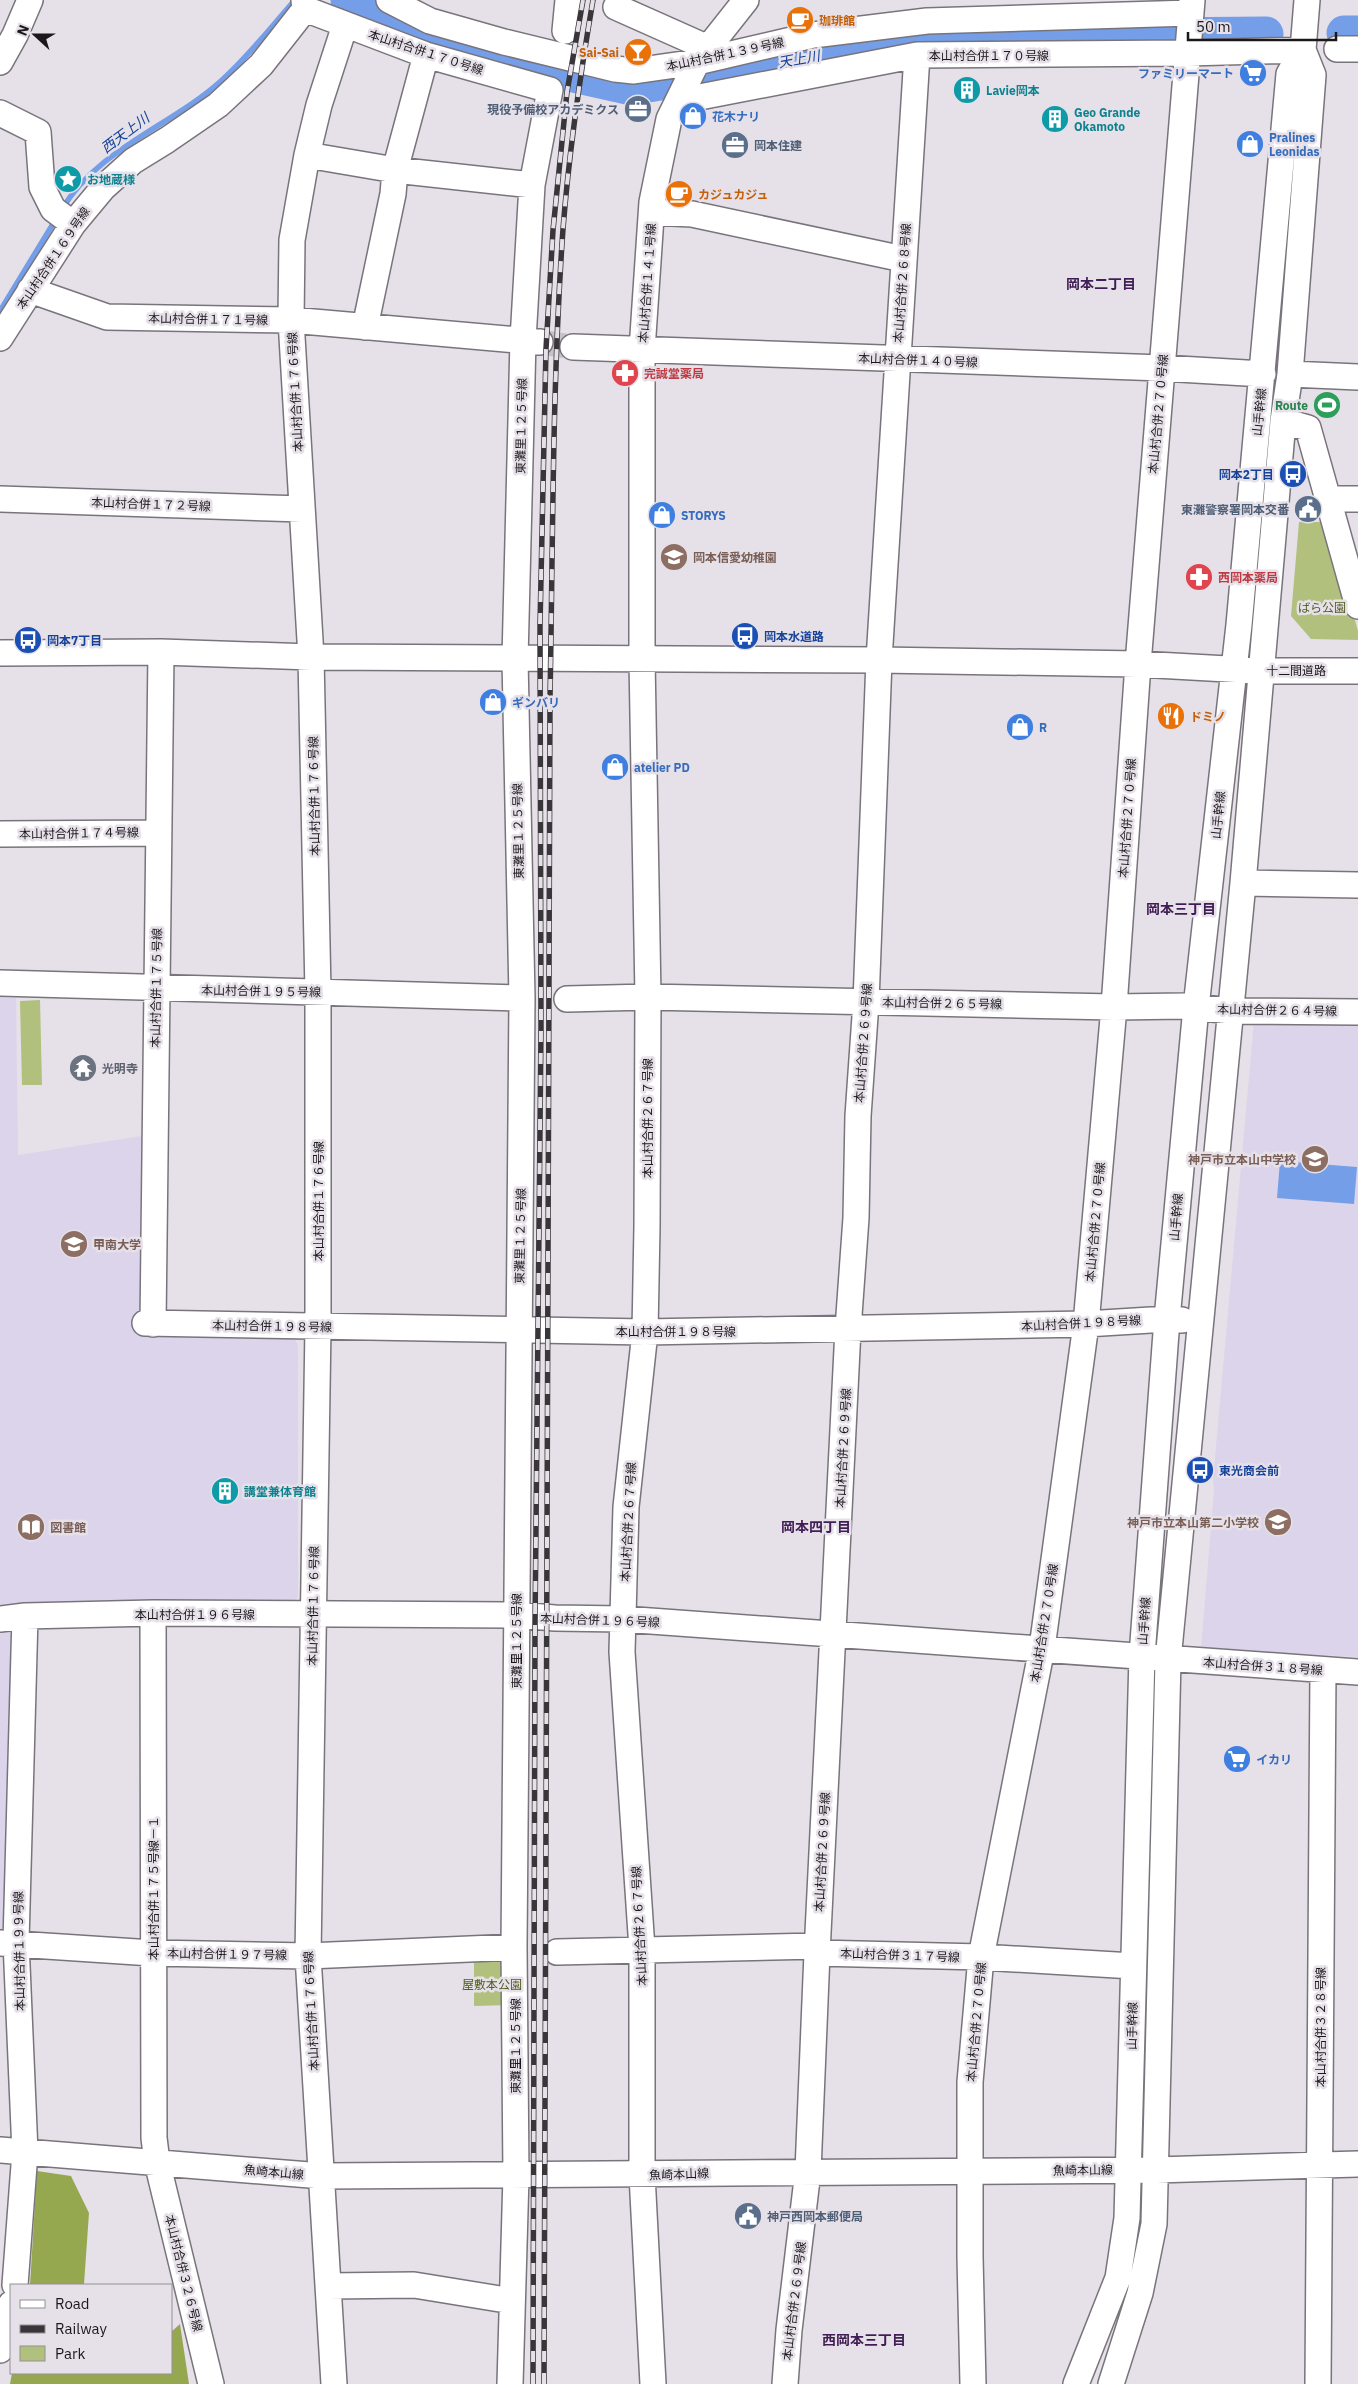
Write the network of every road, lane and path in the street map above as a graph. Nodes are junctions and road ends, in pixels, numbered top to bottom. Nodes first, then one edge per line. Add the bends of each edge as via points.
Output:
1 (30, 0) edge
2 (389, 0) edge
3 (568, 0) edge
4 (746, 0) edge
5 (1307, 0) edge
6 (304, 4) edge
7 (1192, 6) edge
8 (616, 7) dead end
9 (345, 25) junction
10 (565, 31) dead end
11 (1302, 50) junction
12 (1188, 53) junction
13 (426, 55) junction
14 (917, 55) junction
15 (0, 62) edge
16 (692, 75) junction
17 (550, 90) joint
18 (0, 113) edge
19 (307, 154) junction
20 (396, 170) junction
21 (532, 184) junction
22 (652, 212) junction
23 (74, 224) junction
24 (903, 259) junction
25 (30, 290) junction
26 (291, 320) junction
27 (365, 327) junction
28 (0, 338) edge
29 (531, 341) junction
30 (573, 347) tunnel mouth
31 (642, 350) junction
32 (897, 360) junction
33 (1162, 368) junction
34 (1263, 374) junction
35 (1290, 374) junction
36 (1358, 377) edge
37 (1283, 421) junction
38 (0, 499) edge
39 (1327, 499) junction
40 (1358, 499) edge
41 (302, 509) junction
42 (1358, 606) edge
43 (160, 652) junction
44 (0, 654) edge
45 (311, 657) junction
46 (515, 659) junction
47 (642, 659) junction
48 (879, 660) junction
49 (1138, 664) junction
50 (1234, 669) junction
51 (1263, 671) junction
52 (1358, 671) edge
53 (158, 833) junction
54 (0, 834) edge
55 (1243, 883) junction
56 (1358, 885) edge
57 (0, 983) edge
58 (156, 988) junction
59 (318, 992) junction
60 (522, 998) junction
61 (648, 998) junction
62 (567, 999) dead end
63 (866, 1002) junction
64 (1114, 1007) junction
65 (1196, 1007) junction
66 (1231, 1011) junction
67 (1358, 1012) edge
68 (1167, 1319) junction
69 (1200, 1321) junction
70 (149, 1324) joint
71 (1086, 1324) junction
72 (318, 1327) junction
73 (848, 1330) junction
74 (519, 1331) junction
75 (645, 1332) junction
76 (153, 1613) junction
77 (312, 1615) junction
78 (517, 1615) junction
79 (25, 1616) junction
80 (0, 1619) edge
81 (624, 1619) junction
82 (834, 1635) junction
83 (1042, 1648) junction
84 (1142, 1656) junction
85 (1168, 1660) junction
86 (1323, 1670) junction
87 (1358, 1672) edge
88 (8, 1943) edge
89 (514, 1946) junction
90 (642, 1949) junction
91 (817, 1949) junction
92 (152, 1952) junction
93 (556, 1952) dead end
94 (308, 1956) junction
95 (982, 1957) junction
96 (1133, 1966) junction
97 (0, 2150) edge
98 (25, 2152) junction
99 (157, 2162) junction
100 (1358, 2164) edge
101 (1320, 2165) junction
102 (1129, 2170) junction
103 (1156, 2170) junction
104 (808, 2171) junction
105 (970, 2172) junction
106 (642, 2175) junction
107 (322, 2176) junction
108 (516, 2176) junction
109 (10, 2279) edge
110 (328, 2286) junction
111 (512, 2301) junction
112 (10, 2308) edge
113 (0, 2350) edge
114 (211, 2384) edge
115 (334, 2384) edge
116 (510, 2384) edge
117 (653, 2384) edge
118 (785, 2384) edge
119 (973, 2384) edge
120 (1076, 2384) edge
121 (1111, 2384) edge
122 (1318, 2384) edge

1 - 15 street
2 - 16 street, 本山村合併１３９号線 via 430,20 504,42 615,69
3 - 10 street
4 - 16 street, 本山村合併１４１号線
5 - 11 street, 山手幹線
6 - 9 street, 本山村合併１７０号線
6 - 23 street, 本山村合併１６９号線 via 254,72 218,105 133,160 103,188
7 - 12 street, 本山村合併２７０号線
7 - 16 street, 本山村合併１３９号線 via 927,21 813,35
8 - 16 street
9 - 13 street, 本山村合併１７０号線
9 - 19 street, 本山村合併１７６号線
11 - 12 street, 本山村合併１７０号線
11 - 34 street, 山手幹線 via 1289,74
11 - 35 street, 山手幹線 via 1313,75
12 - 14 street, 本山村合併１７０号線
12 - 33 street, 本山村合併２７０号線
13 - 17 street, 本山村合併１７０号線
13 - 20 street
14 - 16 street, 本山村合併１７０号線
14 - 24 street, 本山村合併２６８号線
16 - 22 street, 本山村合併１４１号線 via 669,119
17 - 21 street, 東灘里１２５号線
18 - 23 street via 38,132 42,187 53,209
19 - 20 street
19 - 26 street, 本山村合併１７６号線 via 292,240
20 - 21 street
20 - 27 street
21 - 29 street, 東灘里１２５号線
22 - 24 street via 692,214
22 - 31 street, 本山村合併１４１号線
23 - 25 street, 本山村合併１６９号線
24 - 32 street, 本山村合併２６８号線
25 - 26 street, 本山村合併１７１号線 via 107,317
25 - 28 street, 本山村合併１６９号線
26 - 27 street, 本山村合併１７１号線
26 - 41 street, 本山村合併１７６号線
27 - 29 street, 本山村合併１７１号線
29 - 46 street, 東灘里１２５号線
30 - 31 street, 本山村合併１４０号線
31 - 32 street, 本山村合併１４０号線
31 - 47 street, 本山村合併１４１号線
32 - 33 street, 本山村合併１４０号線
32 - 48 street, 本山村合併２６８号線
33 - 34 street, 本山村合併１４０号線
33 - 49 street, 本山村合併２７０号線
34 - 50 street, 山手幹線
35 - 36 street
35 - 37 street, 山手幹線
37 - 39 street via 1308,428
37 - 51 street, 山手幹線
38 - 41 street, 本山村合併１７２号線
39 - 40 street
39 - 42 street
41 - 45 street, 本山村合併１７６号線
43 - 44 street, 十二間道路
43 - 45 street, 十二間道路
43 - 53 street, 本山村合併１７５号線
45 - 46 street, 十二間道路
45 - 59 street, 本山村合併１７６号線
46 - 47 street, 十二間道路
46 - 60 street, 東灘里１２５号線
47 - 48 street, 十二間道路
47 - 61 street, 本山村合併２６７号線
48 - 49 street, 十二間道路
48 - 63 street, 本山村合併２６９号線
49 - 50 street, 十二間道路
49 - 64 street, 本山村合併２７０号線
50 - 51 street, 十二間道路
50 - 65 street, 山手幹線
51 - 52 street, 十二間道路
51 - 55 street, 山手幹線
53 - 54 street, 本山村合併１７４号線
53 - 58 street, 本山村合併１７５号線
55 - 56 street
55 - 66 street, 山手幹線
57 - 58 street, 本山村合併１９５号線
58 - 59 street, 本山村合併１９５号線
58 - 70 street, 本山村合併１７５号線
59 - 60 street, 本山村合併１９５号線
59 - 72 street, 本山村合併１７６号線
60 - 74 street, 東灘里１２５号線
61 - 62 street, 本山村合併２６５号線
61 - 63 street, 本山村合併２６５号線
61 - 75 street, 本山村合併２６７号線
63 - 64 street, 本山村合併２６５号線
63 - 73 street, 本山村合併２６９号線
64 - 65 street, 本山村合併２６５号線
64 - 71 street, 本山村合併２７０号線
65 - 66 street, 本山村合併２６４号線
65 - 68 street, 山手幹線
66 - 67 street, 本山村合併２６４号線
66 - 69 street, 山手幹線
68 - 69 street, 本山村合併１９８号線
68 - 71 street, 本山村合併１９８号線
68 - 84 street, 山手幹線
69 - 85 street, 山手幹線
70 - 72 street, 本山村合併１９８号線
71 - 73 street, 本山村合併１９８号線
71 - 83 street, 本山村合併２７０号線
72 - 74 street, 本山村合併１９８号線
72 - 77 street, 本山村合併１７６号線
73 - 75 street, 本山村合併１９８号線
73 - 82 street, 本山村合併２６９号線
74 - 75 street, 本山村合併１９８号線
74 - 78 street, 東灘里１２５号線
75 - 81 street, 本山村合併２６７号線 via 626,1508
76 - 77 street, 本山村合併１９６号線
76 - 79 street, 本山村合併１９６号線
76 - 92 street, 本山村合併１７５号線－１
77 - 78 street, 本山村合併１９６号線
77 - 94 street, 本山村合併１７６号線
78 - 81 street, 本山村合併１９６号線
78 - 89 street, 東灘里１２５号線
79 - 80 street, 本山村合併１９６号線
79 - 88 street, 本山村合併１９９号線
81 - 82 street, 本山村合併１９６号線
81 - 90 street, 本山村合併２６７号線 via 622,1652
82 - 83 street, 本山村合併１９６号線
82 - 91 street, 本山村合併２６９号線
83 - 84 street, 本山村合併１９６号線
83 - 95 street, 本山村合併２７０号線
84 - 85 street, 本山村合併１９６号線
84 - 96 street, 山手幹線
85 - 86 street, 本山村合併３１８号線
85 - 103 street, 山手幹線
86 - 87 street, 本山村合併３１８号線
86 - 101 street, 本山村合併３２８号線
88 - 92 street, 本山村合併１９７号線
88 - 98 street, 本山村合併１９９号線
89 - 94 street, 本山村合併１９７号線
89 - 108 street, 東灘里１２５号線
90 - 91 street, 本山村合併３１７号線
90 - 93 street, 本山村合併３１７号線
90 - 106 street, 本山村合併２６７号線
91 - 95 street, 本山村合併３１７号線
91 - 104 street, 本山村合併２６９号線
92 - 94 street, 本山村合併１９７号線
92 - 99 street, 本山村合併１７５号線－１
94 - 107 street, 本山村合併１７６号線
95 - 96 street, 本山村合併３１７号線
95 - 105 street, 本山村合併２７０号線 via 970,2082
96 - 102 street, 山手幹線
97 - 98 street, 魚崎本山線
98 - 99 street, 魚崎本山線
98 - 109 street, 本山村合併１９９号線
99 - 107 street, 魚崎本山線
99 - 114 street, 本山村合併３２６号線
100 - 101 street, 魚崎本山線
101 - 103 street, 魚崎本山線
101 - 122 street, 本山村合併３２８号線
102 - 103 street, 魚崎本山線
102 - 105 street, 魚崎本山線
102 - 120 street, 山手幹線 via 1128,2218 1118,2278
103 - 121 street, 山手幹線 via 1154,2224 1140,2294
104 - 105 street, 魚崎本山線
104 - 106 street, 魚崎本山線
104 - 118 street, 本山村合併２６９号線
105 - 119 street, 本山村合併２７０号線
106 - 108 street, 魚崎本山線
106 - 117 street, 本山村合併２６７号線
107 - 108 street, 魚崎本山線
107 - 110 street, 本山村合併１７６号線
108 - 111 street, 東灘里１２５号線
110 - 111 street via 414,2285
110 - 115 street, 本山村合併１７６号線
111 - 116 street, 東灘里１２５号線
112 - 113 street

